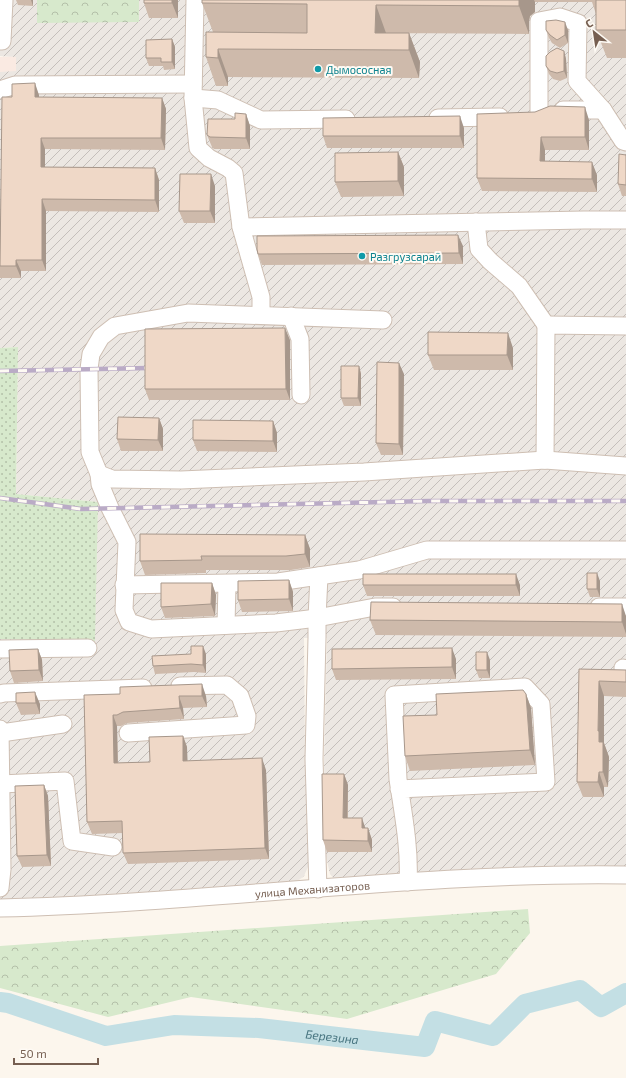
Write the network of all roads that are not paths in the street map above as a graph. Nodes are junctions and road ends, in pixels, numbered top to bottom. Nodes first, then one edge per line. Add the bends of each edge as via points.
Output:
1 (4, 0) edge
2 (195, 0) edge
3 (0, 41) edge
4 (0, 90) edge
5 (193, 91) junction
6 (602, 110) junction
7 (526, 116) junction
8 (425, 118) edge
9 (363, 119) edge
10 (626, 142) edge
11 (626, 220) edge
12 (476, 222) junction
13 (241, 227) junction
14 (261, 314) junction
15 (291, 316) junction
16 (383, 320) dead end
17 (546, 324) junction
18 (626, 326) edge
19 (301, 394) dead end
20 (545, 460) junction
21 (626, 466) edge
22 (99, 474) junction
23 (626, 550) edge
24 (319, 576) junction
25 (227, 584) junction
26 (124, 585) junction
27 (407, 607) edge
28 (587, 607) edge
29 (626, 607) edge
30 (317, 618) junction
31 (226, 625) junction
32 (88, 648) dead end
33 (0, 649) edge
34 (0, 694) edge
35 (63, 724) dead end
36 (0, 731) edge
37 (128, 733) dead end
38 (1, 784) junction
39 (399, 789) junction
40 (113, 847) dead end
41 (626, 876) edge
42 (408, 882) junction
43 (0, 888) edge
44 (318, 889) junction
45 (0, 908) edge

1 - 3 street
2 - 5 street
4 - 5 street via 15,85
5 - 9 street via 261,120
5 - 13 street via 198,148 208,158 234,173
6 - 7 street via 551,109
6 - 7 street via 577,81 578,23 560,17 539,21
6 - 10 street
7 - 8 street
11 - 12 street
12 - 13 street
12 - 17 street via 479,250 519,286
13 - 14 street via 261,297
14 - 15 street
14 - 22 street via 188,313 115,326 101,337 91,354 89,369 90,452
15 - 16 street
15 - 19 street via 300,338
17 - 18 street
17 - 20 street
20 - 21 street
20 - 22 street via 364,472 181,480 112,479
22 - 26 street via 100,484 127,542
23 - 24 street via 427,550 358,570
24 - 25 street via 278,582
24 - 30 street
25 - 26 street
25 - 31 street
26 - 31 street via 124,610 129,622 151,629
27 - 30 street via 375,607
28 - 29 street
30 - 31 street
30 - 44 street via 314,759
32 - 33 street
34 - 37 street via 227,685 240,696 247,716 246,725
35 - 36 street
36 - 38 street
38 - 40 street via 65,781 72,841
38 - 43 street
39 - 39 street via 394,695 525,687 540,704 546,782
39 - 42 street via 406,830
41 - 42 street, улица Механизаторов via 567,875
42 - 44 street, улица Механизаторов
44 - 45 street, улица Механизаторов via 103,905

